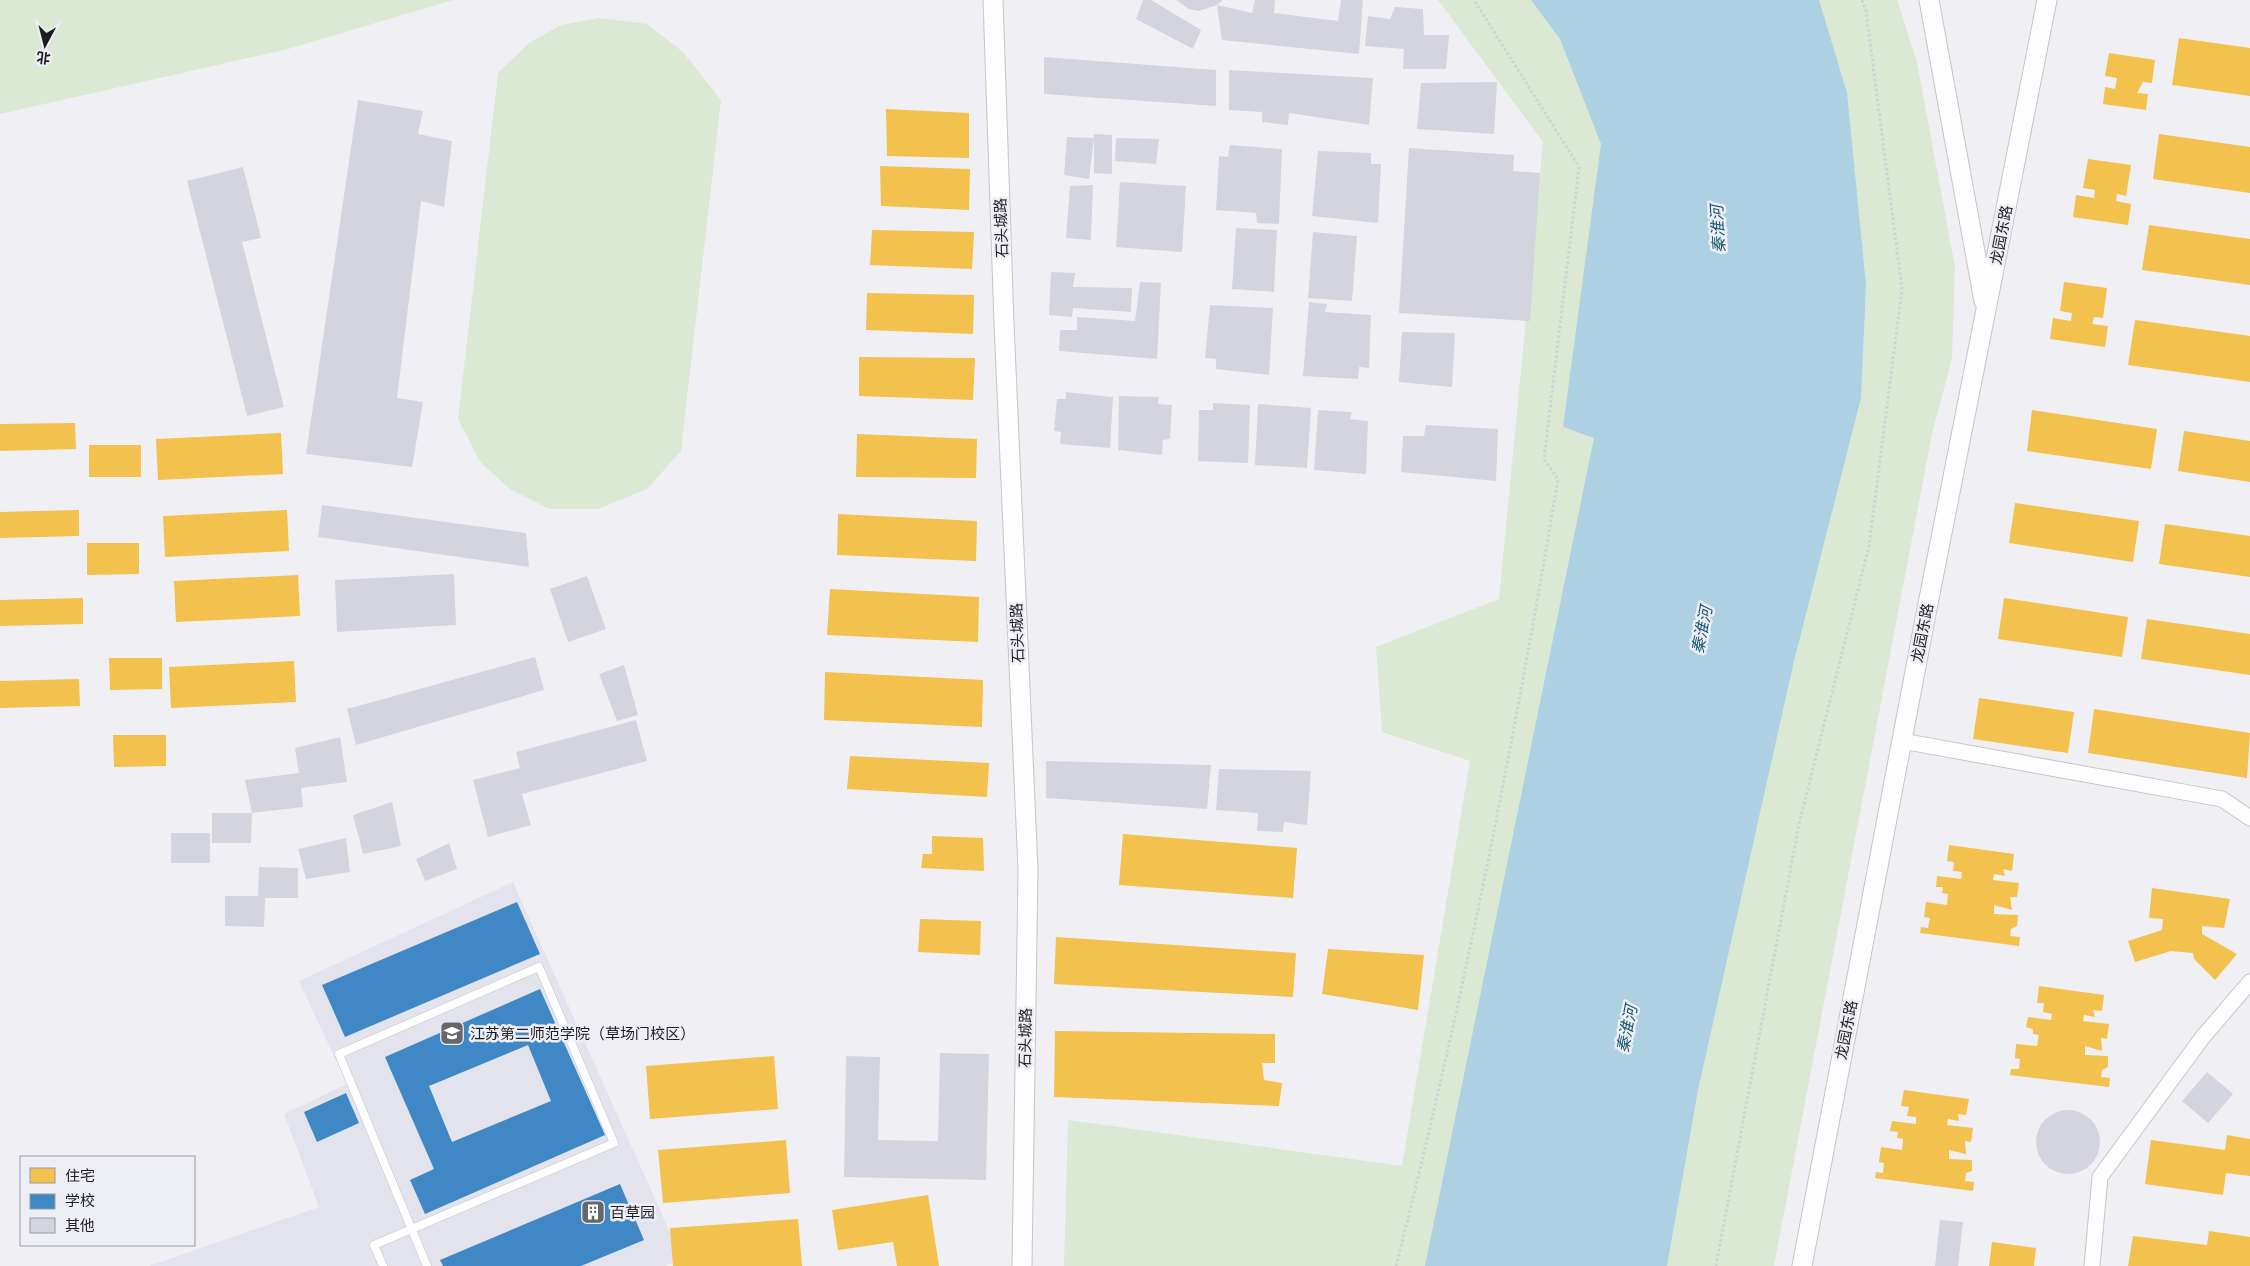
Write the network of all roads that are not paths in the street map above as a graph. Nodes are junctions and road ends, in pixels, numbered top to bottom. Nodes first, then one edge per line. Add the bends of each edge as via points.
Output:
1 (994, 0) edge
2 (1930, 0) edge
3 (2047, 0) edge
4 (1986, 312) junction
5 (1902, 741) junction
6 (2250, 818) edge
7 (2250, 982) edge
8 (412, 1230) junction
9 (383, 1266) edge
10 (427, 1266) edge
11 (1022, 1266) edge
12 (1802, 1266) edge
13 (2092, 1266) edge

1 - 11 street, 石头城路 via 1004,333 1028,870
2 - 4 street
3 - 4 street, 龙园东路
4 - 5 street, 龙园东路
5 - 6 street via 2222,799
5 - 12 street, 龙园东路
7 - 13 street via 2202,1038 2100,1177
8 - 8 lane via 339,1054 539,967 614,1143
8 - 9 lane via 374,1245
8 - 10 lane

